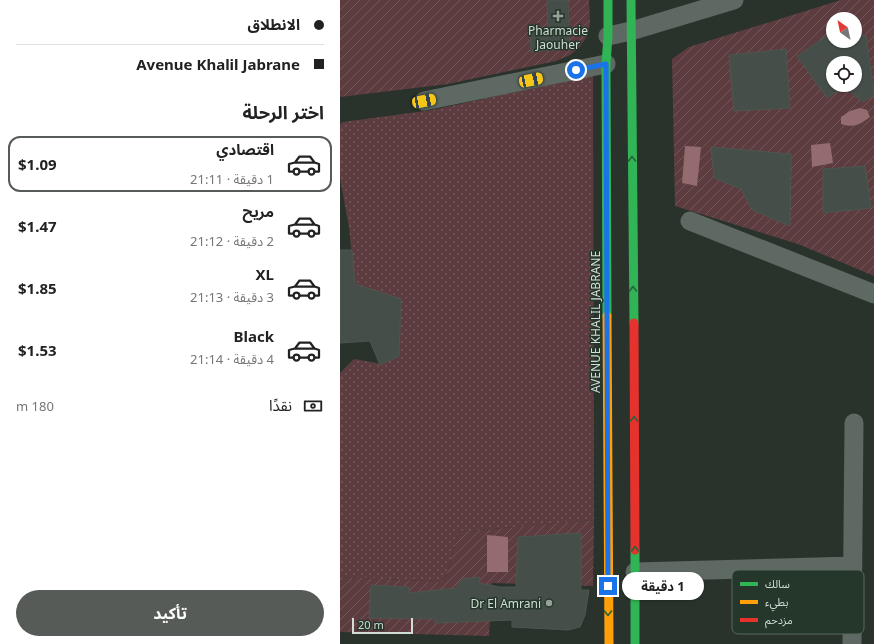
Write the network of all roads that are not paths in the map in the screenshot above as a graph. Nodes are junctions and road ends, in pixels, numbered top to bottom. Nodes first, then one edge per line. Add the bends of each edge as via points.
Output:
1 (608, 0) edge
2 (630, 0) edge
3 (734, 0) edge
4 (630, 31) junction
5 (608, 36) junction
6 (606, 64) junction
7 (424, 101) dead end
8 (690, 221) dead end
9 (874, 294) edge
10 (854, 423) dead end
11 (853, 566) junction
12 (853, 570) edge
13 (635, 572) junction
14 (852, 634) edge
15 (609, 644) edge
16 (635, 644) edge
17 (852, 644) edge

1 - 5 main road, AVENUE KHALIL JABRANE
2 - 4 main road
3 - 4 street
4 - 5 street
13 -> 4 main road
5 - 6 main road, AVENUE KHALIL JABRANE
6 - 7 street via 469,86
6 -> 15 main road, AVENUE KHALIL JABRANE
8 - 9 street
10 - 11 street
11 - 12 street
11 - 13 street
13 - 16 main road
14 - 17 street

